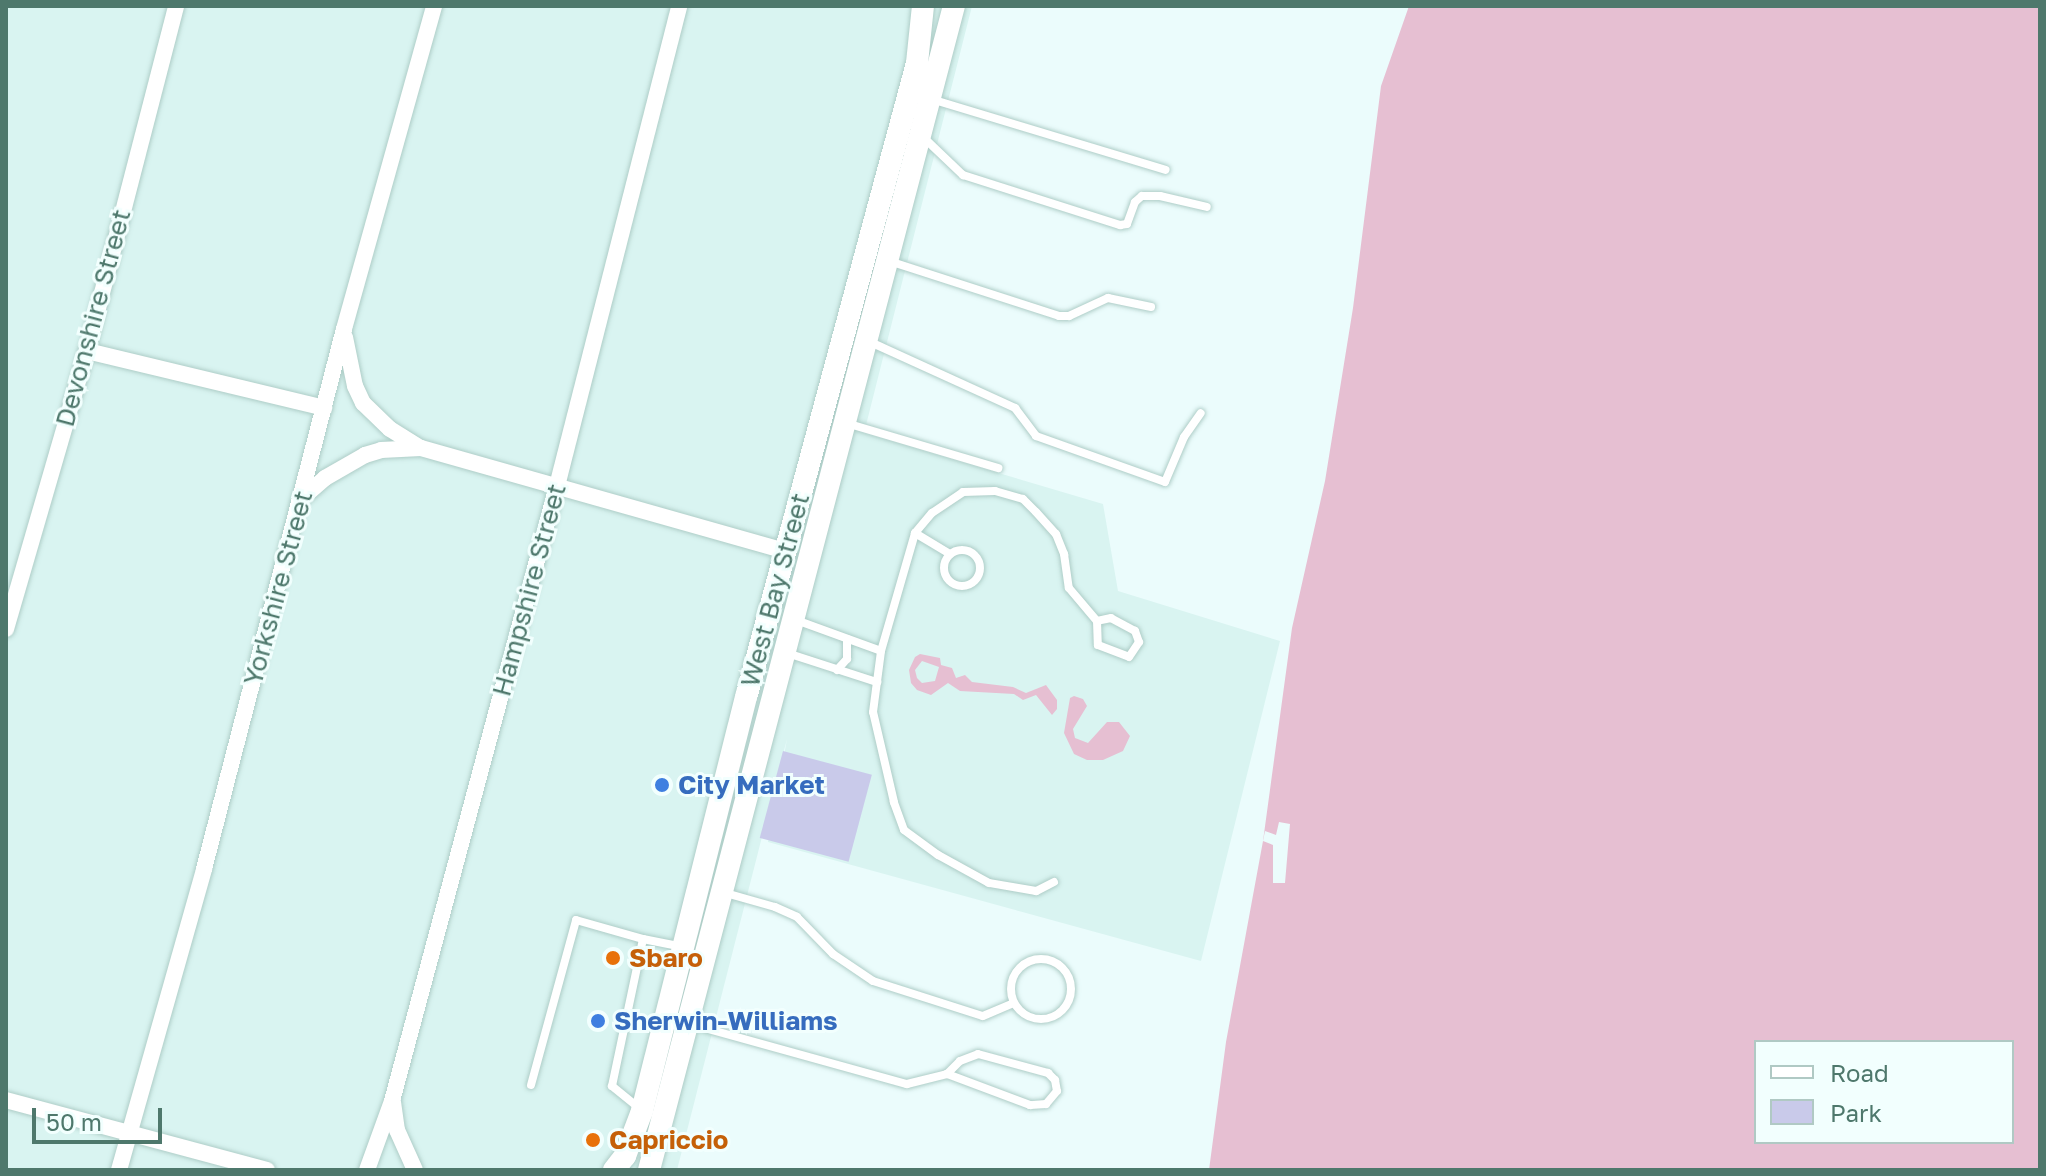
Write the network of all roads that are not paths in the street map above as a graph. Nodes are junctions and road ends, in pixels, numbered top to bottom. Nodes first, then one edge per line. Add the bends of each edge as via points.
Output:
1 (176, 6) edge
2 (434, 6) edge
3 (679, 6) edge
4 (923, 6) edge
5 (954, 6) edge
6 (931, 99) junction
7 (921, 135) junction
8 (1166, 170) dead end
9 (1207, 207) dead end
10 (888, 261) junction
11 (1151, 307) dead end
12 (344, 329) junction
13 (867, 341) junction
14 (87, 351) junction
15 (324, 408) junction
16 (1201, 413) dead end
17 (846, 423) junction
18 (421, 448) junction
19 (998, 468) dead end
20 (557, 486) junction
21 (301, 499) junction
22 (915, 533) junction
23 (785, 551) junction
24 (950, 554) junction
25 (795, 620) junction
26 (1097, 621) junction
27 (6, 629) edge
28 (847, 639) junction
29 (881, 651) junction
30 (786, 653) junction
31 (837, 670) junction
32 (877, 682) junction
33 (1054, 882) dead end
34 (721, 892) junction
35 (643, 939) junction
36 (683, 947) junction
37 (1013, 1003) junction
38 (690, 1024) junction
39 (947, 1074) junction
40 (531, 1085) dead end
41 (6, 1100) edge
42 (392, 1101) junction
43 (642, 1111) junction
44 (129, 1133) junction
45 (119, 1170) edge
46 (267, 1170) edge
47 (367, 1170) edge
48 (415, 1170) edge
49 (614, 1170) edge
50 (649, 1170) edge

1 - 14 street, Devonshire Street
2 - 12 street, Yorkshire Street
3 - 20 street, Hampshire Street
4 - 23 main road, West Bay Street via 917,63
5 - 6 main road, West Bay Street
6 - 7 main road, West Bay Street
6 - 8 lane
7 - 9 lane via 963,175 1120,225 1127,224 1142,196
7 - 10 main road, West Bay Street
10 - 11 lane via 1059,316 1108,298
10 - 13 main road, West Bay Street
12 - 15 street, Yorkshire Street
12 - 18 street via 363,403
13 - 16 lane via 1015,408 1036,436 1165,482
13 - 17 main road, West Bay Street
14 - 15 street
14 - 27 street, Devonshire Street
15 - 21 street, Yorkshire Street
17 - 19 lane
17 - 25 main road, West Bay Street
18 - 20 street
18 - 21 street via 365,455
20 - 23 street
20 - 42 street, Hampshire Street
21 - 44 street, Yorkshire Street
22 - 24 lane
22 - 26 lane via 932,513 963,492 995,491 1023,499 1056,534 1069,588
22 - 29 lane
23 - 36 main road, West Bay Street
24 - 24 lane via 964,549 977,557 980,570 974,582 962,586 949,580 944,567
25 - 28 lane
25 - 30 main road, West Bay Street
26 - 26 lane via 1111,618 1135,631 1139,642 1129,657 1098,645
28 - 29 lane
28 - 31 lane via 847,659
29 - 32 lane
30 - 31 lane
30 - 34 main road, West Bay Street
31 - 32 lane
32 - 33 lane via 873,712 904,830 989,883 1036,891
34 - 37 lane via 797,917 833,954 873,981 983,1016
34 - 38 main road, West Bay Street
35 - 36 lane
35 - 40 lane via 576,920
35 - 43 lane via 612,1086
36 - 43 main road, West Bay Street
37 - 37 lane via 1010,987 1028,962 1044,959 1059,964 1069,976 1072,992 1054,1017 1038,1020 1023,1015
38 - 39 lane via 907,1084
38 - 50 main road, West Bay Street
39 - 39 lane via 978,1054 1048,1073 1057,1091 1046,1104 1030,1105
41 - 44 street
42 - 47 street, Hampshire Street
42 - 48 street via 397,1130
43 - 49 main road, West Bay Street
44 - 45 street, Yorkshire Street
44 - 46 street

